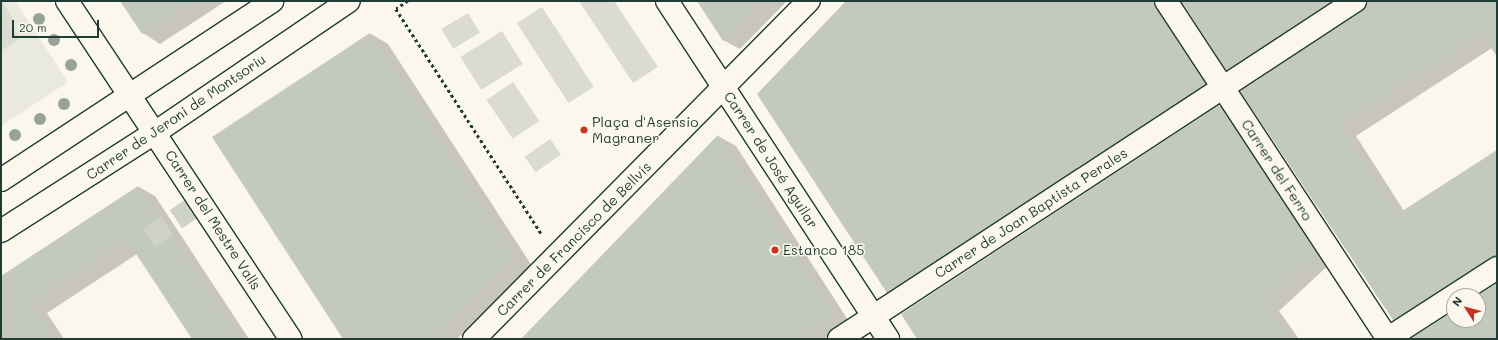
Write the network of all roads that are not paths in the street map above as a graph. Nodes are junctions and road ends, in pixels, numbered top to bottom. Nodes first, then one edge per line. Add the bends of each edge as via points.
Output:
1 (67, 1) edge
2 (272, 1) edge
3 (349, 1) edge
4 (667, 1) edge
5 (809, 1) edge
6 (1166, 1) edge
7 (1355, 1) edge
8 (1222, 86) junction
9 (723, 88) junction
10 (130, 95) junction
11 (156, 132) junction
12 (1, 180) edge
13 (1, 231) edge
14 (1497, 268) edge
15 (873, 317) junction
16 (292, 339) edge
17 (474, 339) edge
18 (839, 339) edge
19 (888, 339) edge
20 (1387, 339) edge

1 - 10 street, Carrer del Mestre Valls
2 - 10 street
3 - 11 street, Carrer de Jeroni de Montsoriu
4 - 9 street, Carrer de José Aguilar
5 - 9 street, Carrer de Francisco de Bellvís
6 - 8 street, Carrer del Ferro
7 - 8 street, Carrer de Joan Baptista Perales
8 - 15 street, Carrer de Joan Baptista Perales
8 - 20 street, Carrer del Ferro
9 - 15 street, Carrer de José Aguilar
9 - 17 street, Carrer de Francisco de Bellvís
10 - 11 street, Carrer del Mestre Valls
10 - 12 street
11 - 13 street, Carrer de Jeroni de Montsoriu
11 - 16 street, Carrer del Mestre Valls
14 - 20 street
15 - 18 street, Carrer de Joan Baptista Perales
15 - 19 street, Carrer de José Aguilar

